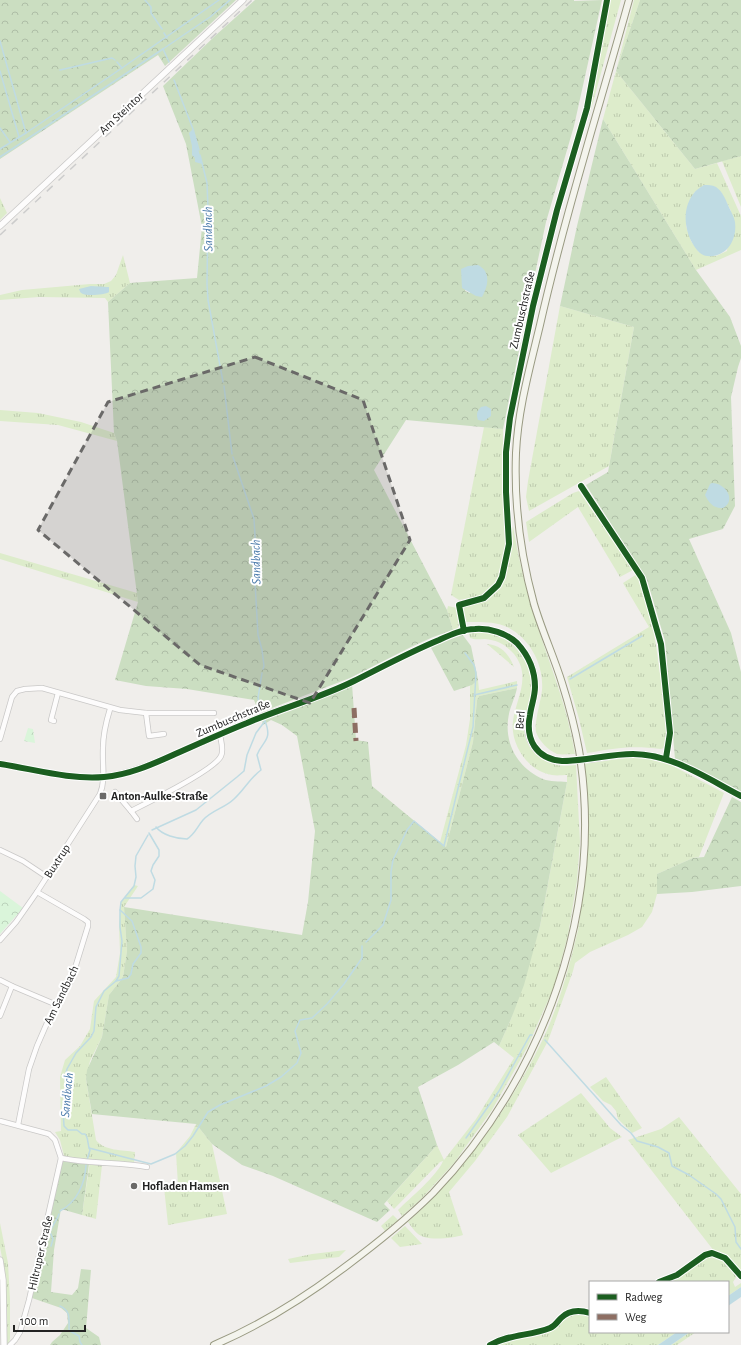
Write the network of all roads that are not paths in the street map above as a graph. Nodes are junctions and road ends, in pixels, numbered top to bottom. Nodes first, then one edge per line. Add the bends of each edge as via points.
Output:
1 (243, 0) edge
2 (607, 0) edge
3 (629, 0) edge
4 (0, 226) edge
5 (581, 486) dead end
6 (464, 630) junction
7 (58, 693) junction
8 (110, 709) junction
9 (146, 713) junction
10 (214, 713) dead end
11 (54, 721) dead end
12 (164, 734) dead end
13 (220, 735) junction
14 (0, 739) edge
15 (666, 758) junction
16 (0, 764) edge
17 (104, 777) junction
18 (115, 792) dead end
19 (741, 796) edge
20 (131, 811) junction
21 (137, 819) dead end
22 (0, 850) edge
23 (47, 877) junction
24 (37, 892) junction
25 (0, 940) edge
26 (0, 980) edge
27 (12, 986) junction
28 (57, 1005) junction
29 (0, 1016) edge
30 (0, 1121) edge
31 (18, 1125) junction
32 (61, 1158) junction
33 (147, 1166) dead end
34 (0, 1260) edge
35 (4, 1345) edge
36 (10, 1345) edge
37 (214, 1345) edge

1 - 4 street, Am Steintor
2 - 6 street, Zumbuschstraße via 587,108 555,217 533,306 510,418 506,452 510,544 498,585 484,598 459,605
3 - 37 main road via 568,208 518,418 515,492 521,547 535,606 563,685 574,726 583,777 584,846 580,892 567,955 552,1004 513,1086 489,1124 432,1194 396,1227 328,1280 253,1327
5 - 15 street via 642,578 661,644 670,733
6 - 13 street, Zumbuschstraße via 404,655 340,687
6 - 15 street, Berl, bridge via 481,628 499,632 508,636 521,648 531,664 534,676 535,689 528,724 531,740 545,757 556,761 632,754
7 - 8 street
7 - 11 street via 51,720
7 - 14 street via 42,688 17,691 12,697
8 - 9 street
8 - 17 street via 104,733
9 - 10 street
9 - 12 street via 149,736
13 - 17 street, Zumbuschstraße via 142,768
13 - 20 street via 222,756 219,760 172,790
15 - 19 street, Berl
16 - 17 street, Zumbuschstraße via 71,776
17 - 23 street, Buxtrup via 100,794
18 - 20 street
20 - 21 street
22 - 23 street
23 - 24 street, Buxtrup
24 - 25 street, Buxtrup
24 - 28 street, Am Sandbach via 88,922 71,981
26 - 27 street
27 - 28 street
27 - 29 street
28 - 31 street, Am Sandbach via 29,1069
30 - 31 street
31 - 32 street via 49,1134 55,1140
32 - 33 street
32 - 36 street, Hiltruper Straße via 29,1300 20,1332
34 - 35 street via 3,1280

